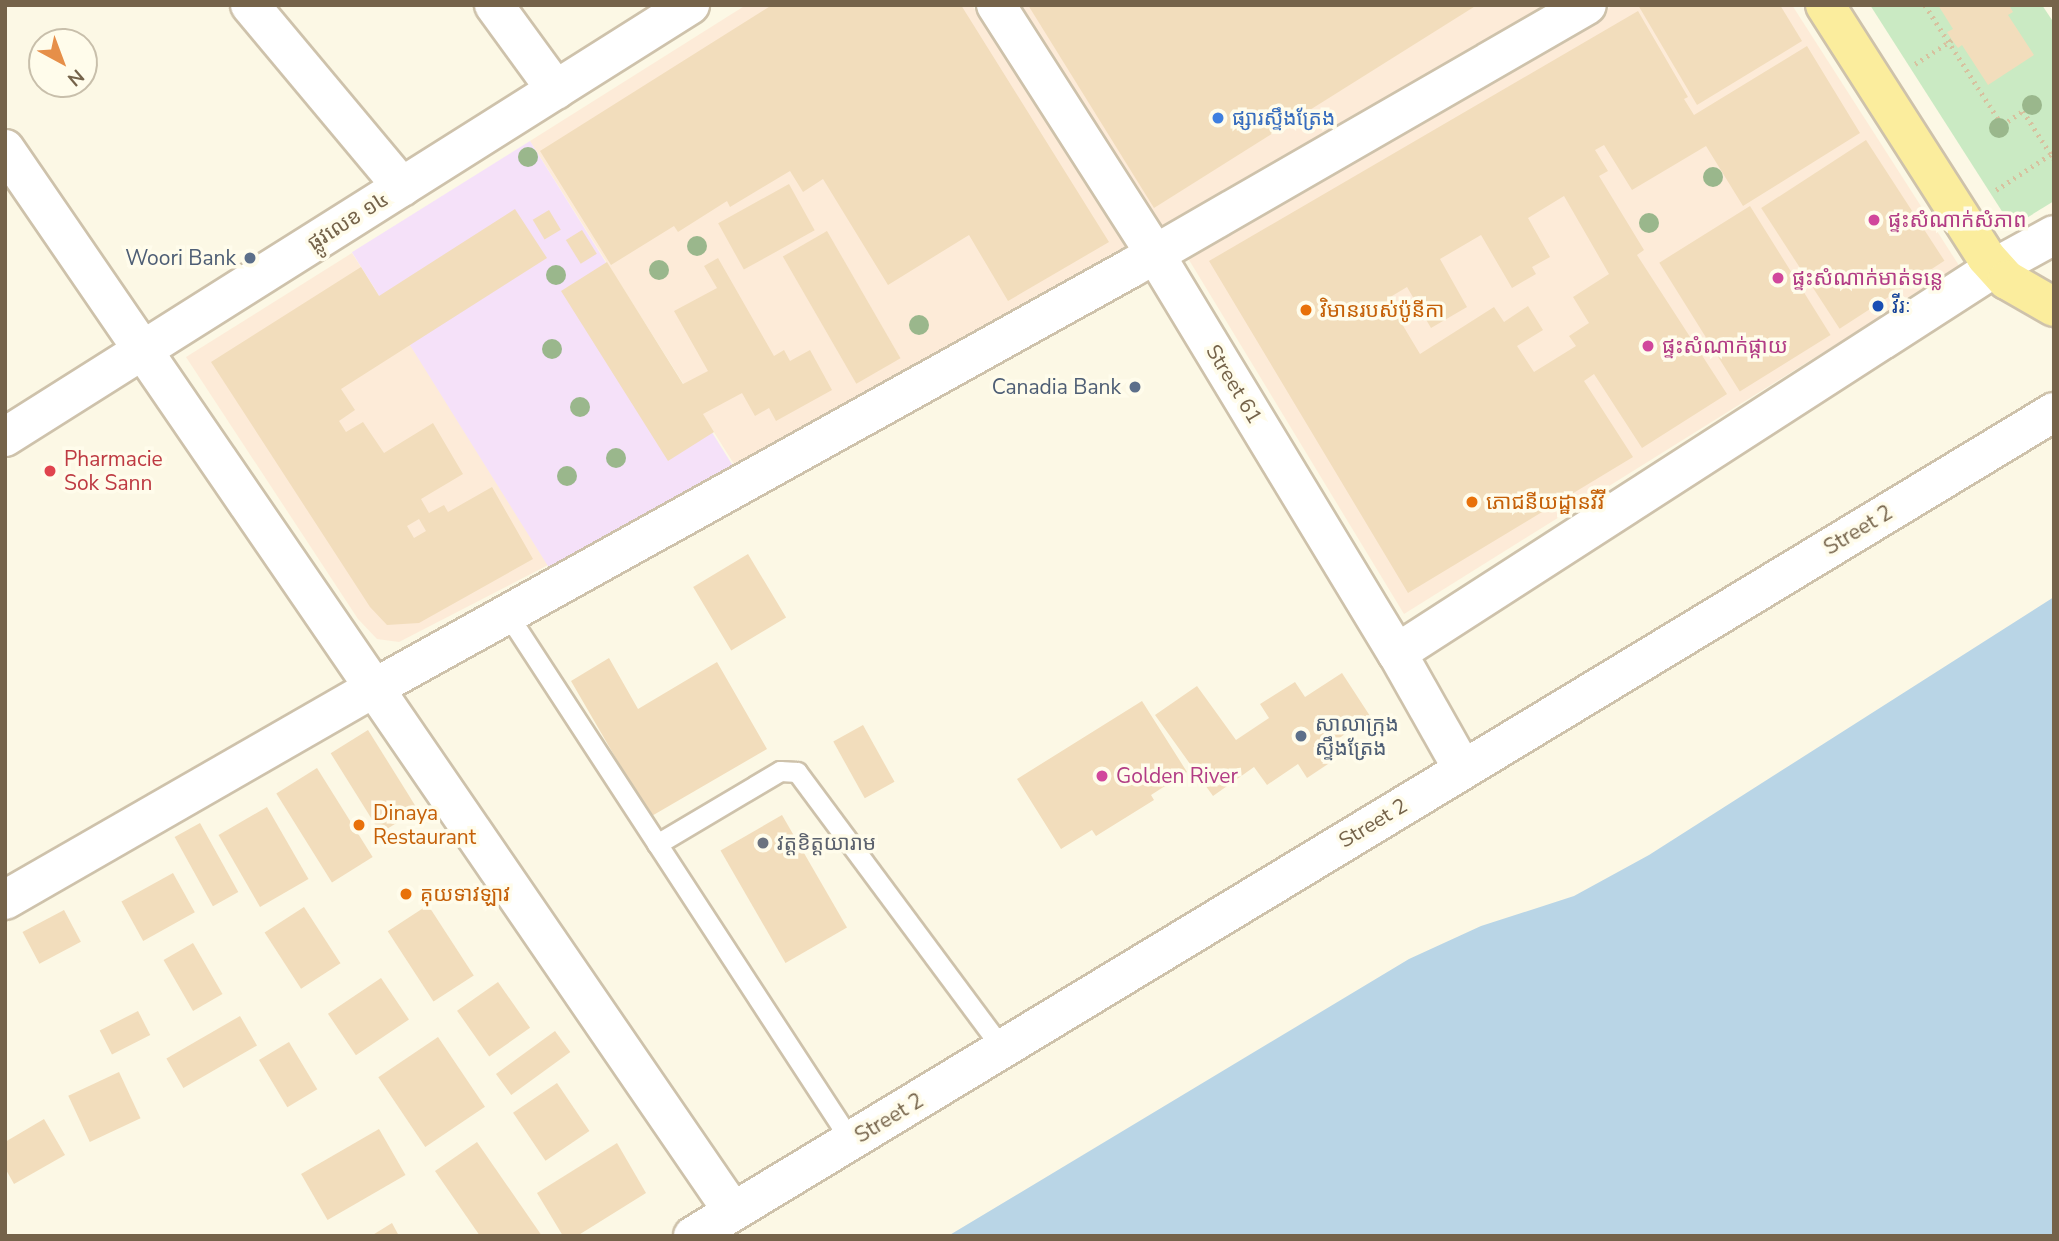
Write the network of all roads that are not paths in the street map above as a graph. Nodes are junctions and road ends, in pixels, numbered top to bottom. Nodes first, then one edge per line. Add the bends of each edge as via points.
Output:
1 (250, 5) edge
2 (494, 5) edge
3 (690, 5) edge
4 (996, 5) edge
5 (1587, 5) edge
6 (1825, 5) edge
7 (556, 90) junction
8 (5, 149) edge
9 (402, 187) junction
10 (2054, 235) edge
11 (1155, 254) junction
12 (1994, 268) junction
13 (2054, 307) edge
14 (146, 348) junction
15 (2054, 412) edge
16 (5, 437) edge
17 (508, 615) junction
18 (1397, 653) junction
19 (376, 687) junction
20 (1462, 768) junction
21 (657, 844) junction
22 (5, 900) edge
23 (1003, 1048) junction
24 (851, 1141) junction
25 (733, 1212) junction
26 (693, 1236) edge

1 - 9 street
2 - 7 street
3 - 7 street, ផ្លូវលេខ ១៤
4 - 11 street, Street 61
5 - 11 street
6 - 12 main road
7 - 9 street, ផ្លូវលេខ ១៤
8 - 14 street
9 - 14 street, ផ្លូវលេខ ១៤
10 - 12 street
11 - 17 street
11 - 18 street, Street 61
12 - 13 main road
12 - 18 street
14 - 16 street, ផ្លូវលេខ ១៤
14 - 19 street
15 - 20 street, Street 2
17 - 19 street
17 - 21 lane
18 - 20 street, Street 61
19 - 22 street
19 - 25 street
20 - 23 street, Street 2
21 - 23 lane via 780,771 797,772
21 - 24 lane
23 - 24 street, Street 2
24 - 25 street, Street 2
25 - 26 street, Street 2

